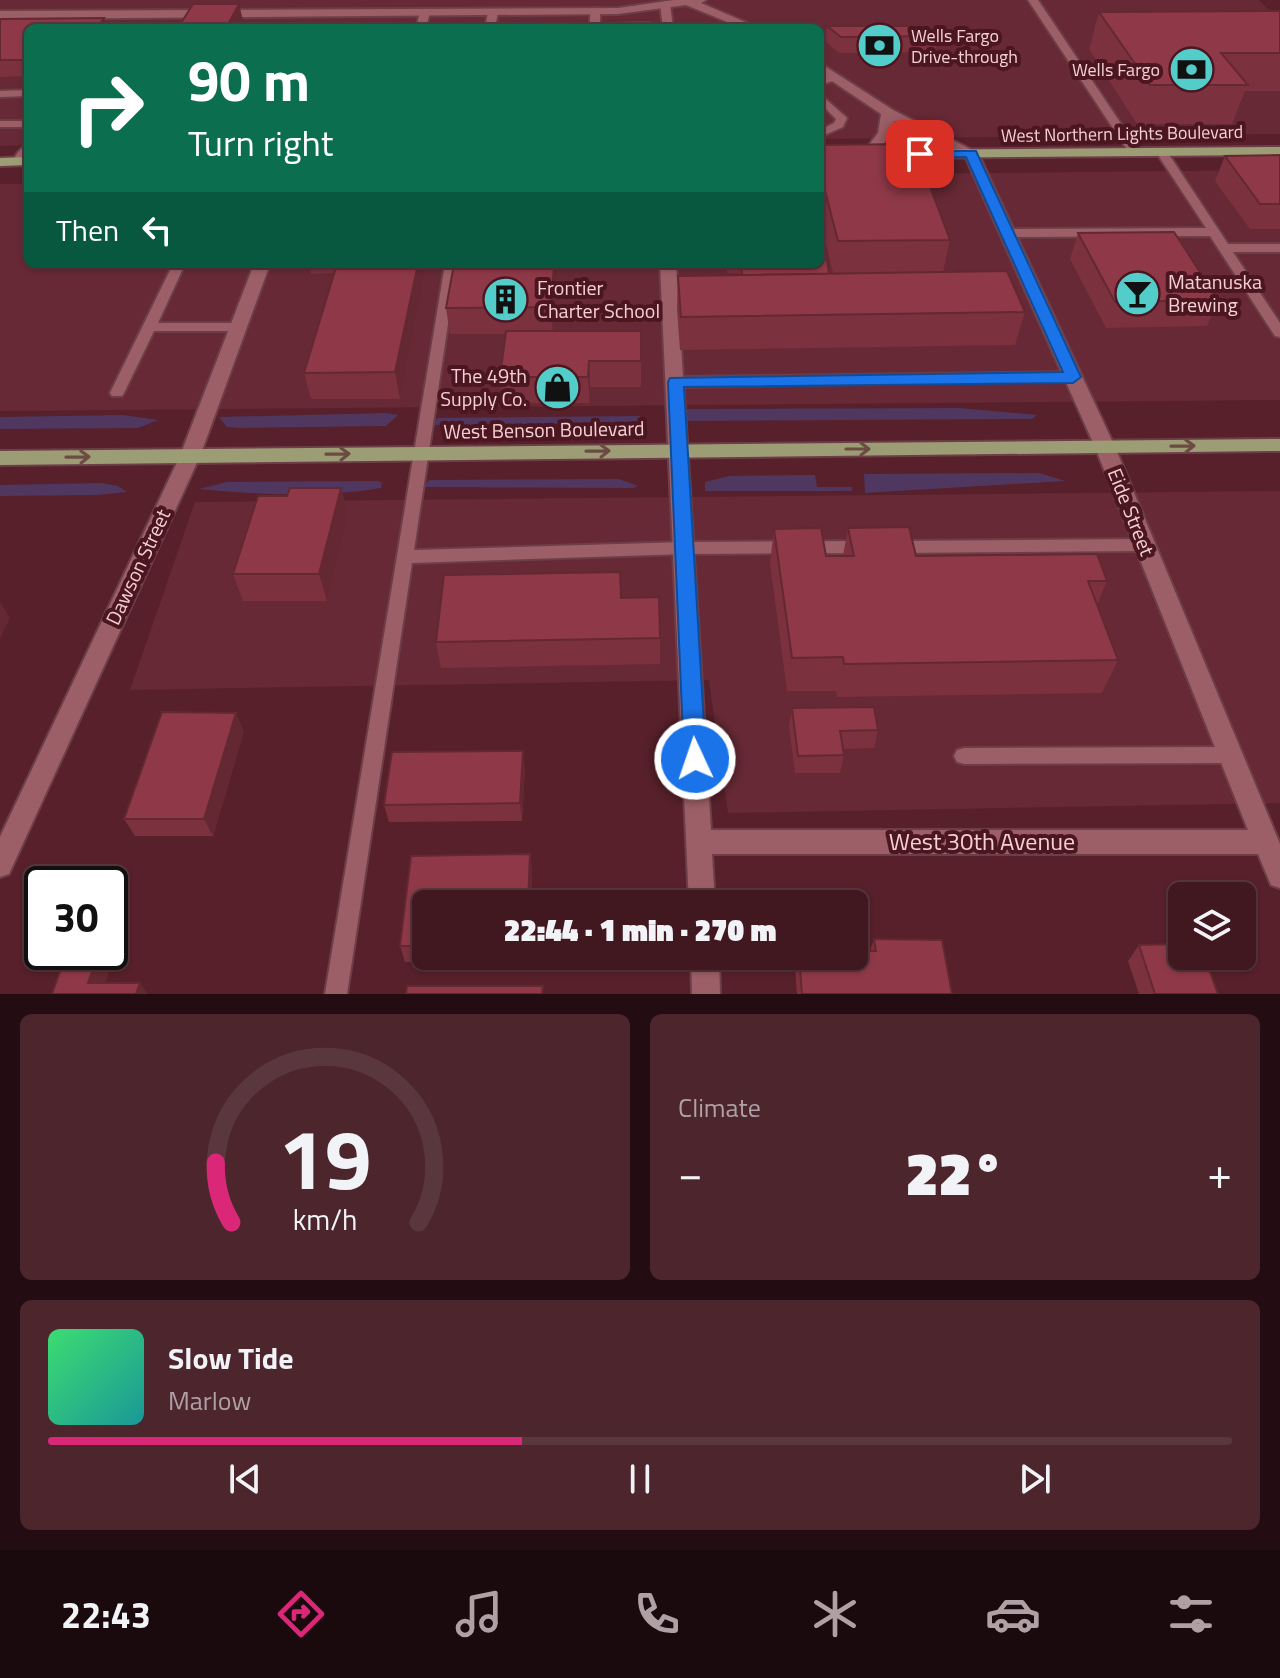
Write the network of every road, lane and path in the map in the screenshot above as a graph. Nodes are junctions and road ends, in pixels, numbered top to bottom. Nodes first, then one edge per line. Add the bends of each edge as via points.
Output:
1 (690, 0) edge
2 (1033, 0) edge
3 (665, 4) junction
4 (595, 11) junction
5 (425, 12) junction
6 (493, 12) junction
7 (0, 15) edge
8 (422, 24) edge
9 (491, 24) edge
10 (595, 24) edge
11 (668, 24) edge
12 (744, 24) edge
13 (824, 70) edge
14 (835, 77) junction
15 (824, 81) edge
16 (24, 93) edge
17 (0, 94) edge
18 (824, 101) edge
19 (888, 113) junction
20 (0, 124) edge
21 (24, 124) edge
22 (824, 132) edge
23 (1280, 151) edge
24 (1134, 152) junction
25 (1162, 152) junction
26 (971, 153) junction
27 (861, 154) joint
28 (23, 161) edge
29 (0, 162) edge
30 (1214, 232) junction
31 (1007, 233) junction
32 (1224, 248) junction
33 (1280, 248) edge
34 (177, 268) edge
35 (260, 268) edge
36 (450, 268) edge
37 (668, 268) edge
38 (149, 327) junction
39 (238, 327) junction
40 (1280, 333) edge
41 (1073, 377) junction
42 (676, 382) junction
43 (117, 393) dead end
44 (1280, 445) edge
45 (1105, 447) junction
46 (678, 450) junction
47 (421, 453) junction
48 (190, 456) junction
49 (0, 458) edge
50 (1145, 545) junction
51 (685, 548) junction
52 (405, 557) junction
53 (1230, 755) junction
54 (964, 756) dead end
55 (700, 842) junction
56 (1265, 842) junction
57 (0, 865) edge
58 (1280, 876) edge
59 (702, 890) edge
60 (705, 970) edge
61 (336, 994) edge
62 (706, 994) edge

1 - 3 street
1 - 12 street
2 - 24 lane
3 - 4 street
3 - 11 lane
4 - 6 street
4 - 10 lane
5 - 6 street
5 - 7 street
5 - 8 lane
6 - 9 lane
13 - 14 street
14 - 15 lane
14 - 19 street
16 - 17 lane
18 - 22 lane via 842,118
19 - 26 street
19 - 27 street via 885,133
20 - 21 lane
23 - 25 main road, West Northern Lights Boulevard
24 - 25 main road, West Northern Lights Boulevard
24 - 26 main road, West Northern Lights Boulevard
25 - 30 lane
26 - 27 main road, West Northern Lights Boulevard
26 - 31 street, Eide Street
28 - 29 main road
30 - 31 lane
30 - 32 lane
31 - 41 street, Eide Street
32 - 33 lane
32 - 40 lane
34 - 38 lane
35 - 39 street, Dawson Street
36 - 47 lane
37 - 42 street
38 - 39 lane
38 - 43 lane
39 - 48 street, Dawson Street
41 - 42 lane
41 - 45 street, Eide Street
42 - 46 street
45 -> 44 main road, West Benson Boulevard
46 -> 45 main road, West Benson Boulevard
45 - 50 street, Eide Street
47 -> 46 main road, West Benson Boulevard
46 - 51 street
48 -> 47 main road, West Benson Boulevard
47 - 52 lane
49 -> 48 main road, West Benson Boulevard
48 - 57 street, Dawson Street
50 - 51 lane
50 - 53 street, Eide Street
51 - 52 lane
51 - 55 street
52 - 61 lane
53 - 54 lane
53 - 56 street, Eide Street
55 - 56 street, West 30th Avenue
55 - 59 street
56 - 58 street, Eide Street
60 - 62 street

